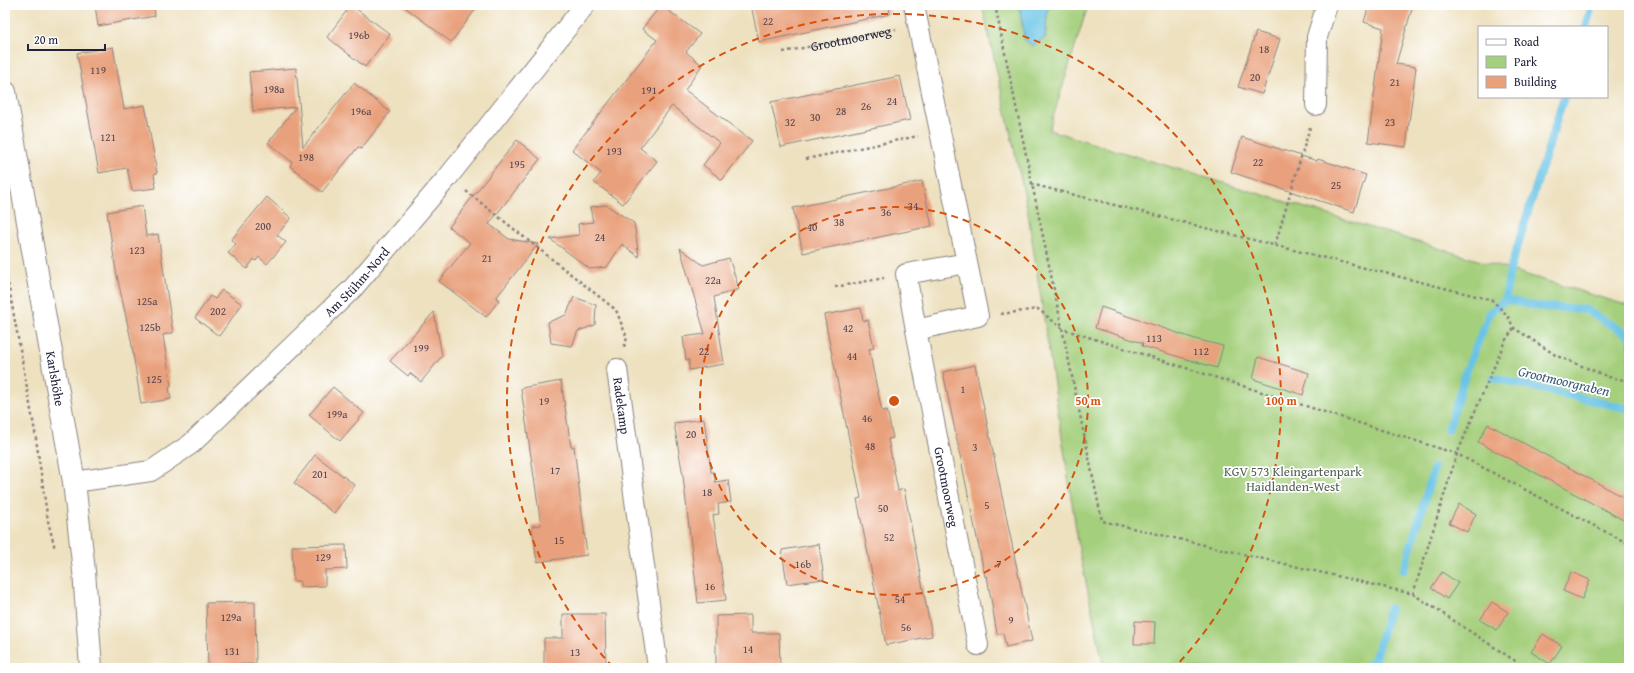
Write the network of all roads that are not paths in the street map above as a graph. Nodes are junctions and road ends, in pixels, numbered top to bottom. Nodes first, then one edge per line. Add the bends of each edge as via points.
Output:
1 (584, 5) edge
2 (914, 5) edge
3 (1327, 5) edge
4 (5, 92) edge
5 (1316, 105) road end
6 (967, 263) junction
7 (916, 330) junction
8 (617, 369) road end
9 (74, 482) junction
10 (978, 645) dead end
11 (91, 668) edge
12 (658, 668) edge

1 - 9 street, Am Stühm-Nord via 448,177 352,288 191,444 151,471
2 - 6 street
3 - 5 street via 1317,37
4 - 9 main road, Karlshöhe
6 - 7 street via 978,316
6 - 7 street, Grootmoorweg via 906,274
7 - 10 street, Grootmoorweg
8 - 12 street, Radekamp
9 - 11 main road, Karlshöhe

